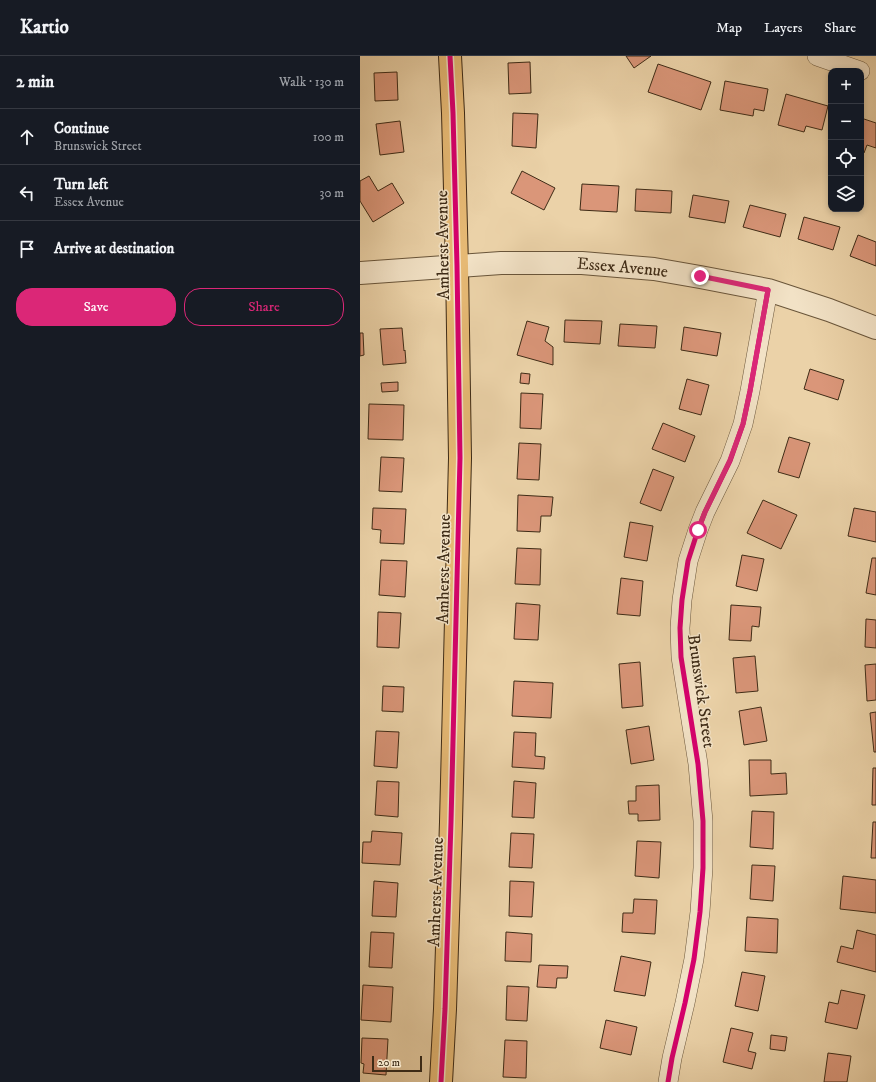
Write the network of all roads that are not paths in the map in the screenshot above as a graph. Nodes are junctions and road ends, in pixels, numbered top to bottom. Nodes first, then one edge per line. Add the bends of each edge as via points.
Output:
1 (450, 56) edge
2 (817, 56) edge
3 (851, 68) edge
4 (864, 72) edge
5 (876, 76) edge
6 (457, 266) junction
7 (360, 273) edge
8 (768, 290) junction
9 (876, 328) edge
10 (441, 1082) edge
11 (668, 1082) edge

1 - 6 main road, Amherst Avenue
2 - 3 street
4 - 5 street
6 - 7 street, Essex Avenue
6 - 8 street, Essex Avenue via 501,263 590,264 654,269
6 - 10 main road, Amherst Avenue via 460,458 451,822
8 - 9 street, Essex Avenue
8 - 11 street, Brunswick Street via 743,424 730,460 698,530 688,561 682,600 681,657 698,764 704,868 694,959

